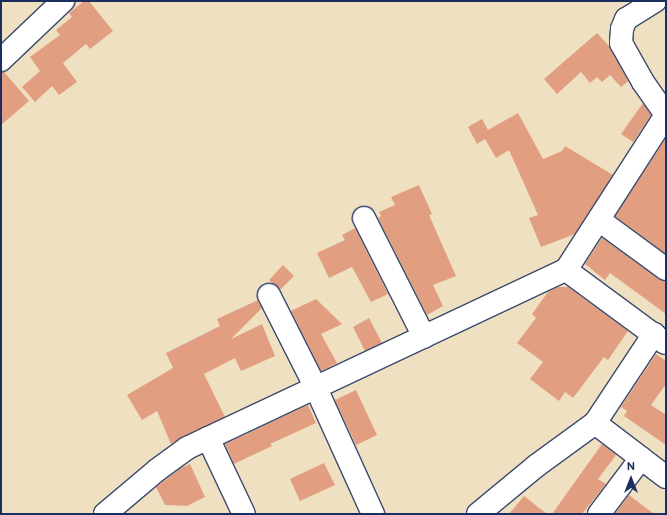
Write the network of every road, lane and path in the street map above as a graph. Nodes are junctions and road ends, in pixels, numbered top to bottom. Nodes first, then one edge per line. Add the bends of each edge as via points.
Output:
1 (63, 1) edge
2 (655, 1) edge
3 (1, 60) edge
4 (666, 115) edge
5 (364, 218) dead end
6 (599, 220) junction
7 (666, 269) edge
8 (566, 270) junction
9 (269, 295) dead end
10 (424, 337) junction
11 (660, 339) edge
12 (315, 386) junction
13 (595, 423) junction
14 (208, 438) junction
15 (641, 458) junction
16 (666, 477) edge
17 (105, 514) edge
18 (244, 514) edge
19 (373, 514) edge
20 (478, 514) edge
21 (599, 514) edge

1 - 3 street
2 - 4 street via 626,19 622,28 621,43 643,82
4 - 6 street
5 - 10 street
6 - 7 street
6 - 8 street
8 - 10 street
8 - 11 street
9 - 12 street
10 - 12 street
11 - 13 street
12 - 14 street
12 - 19 street
13 - 15 street
13 - 20 street via 536,466
14 - 17 street via 186,448
14 - 18 street
15 - 16 street
15 - 21 street

